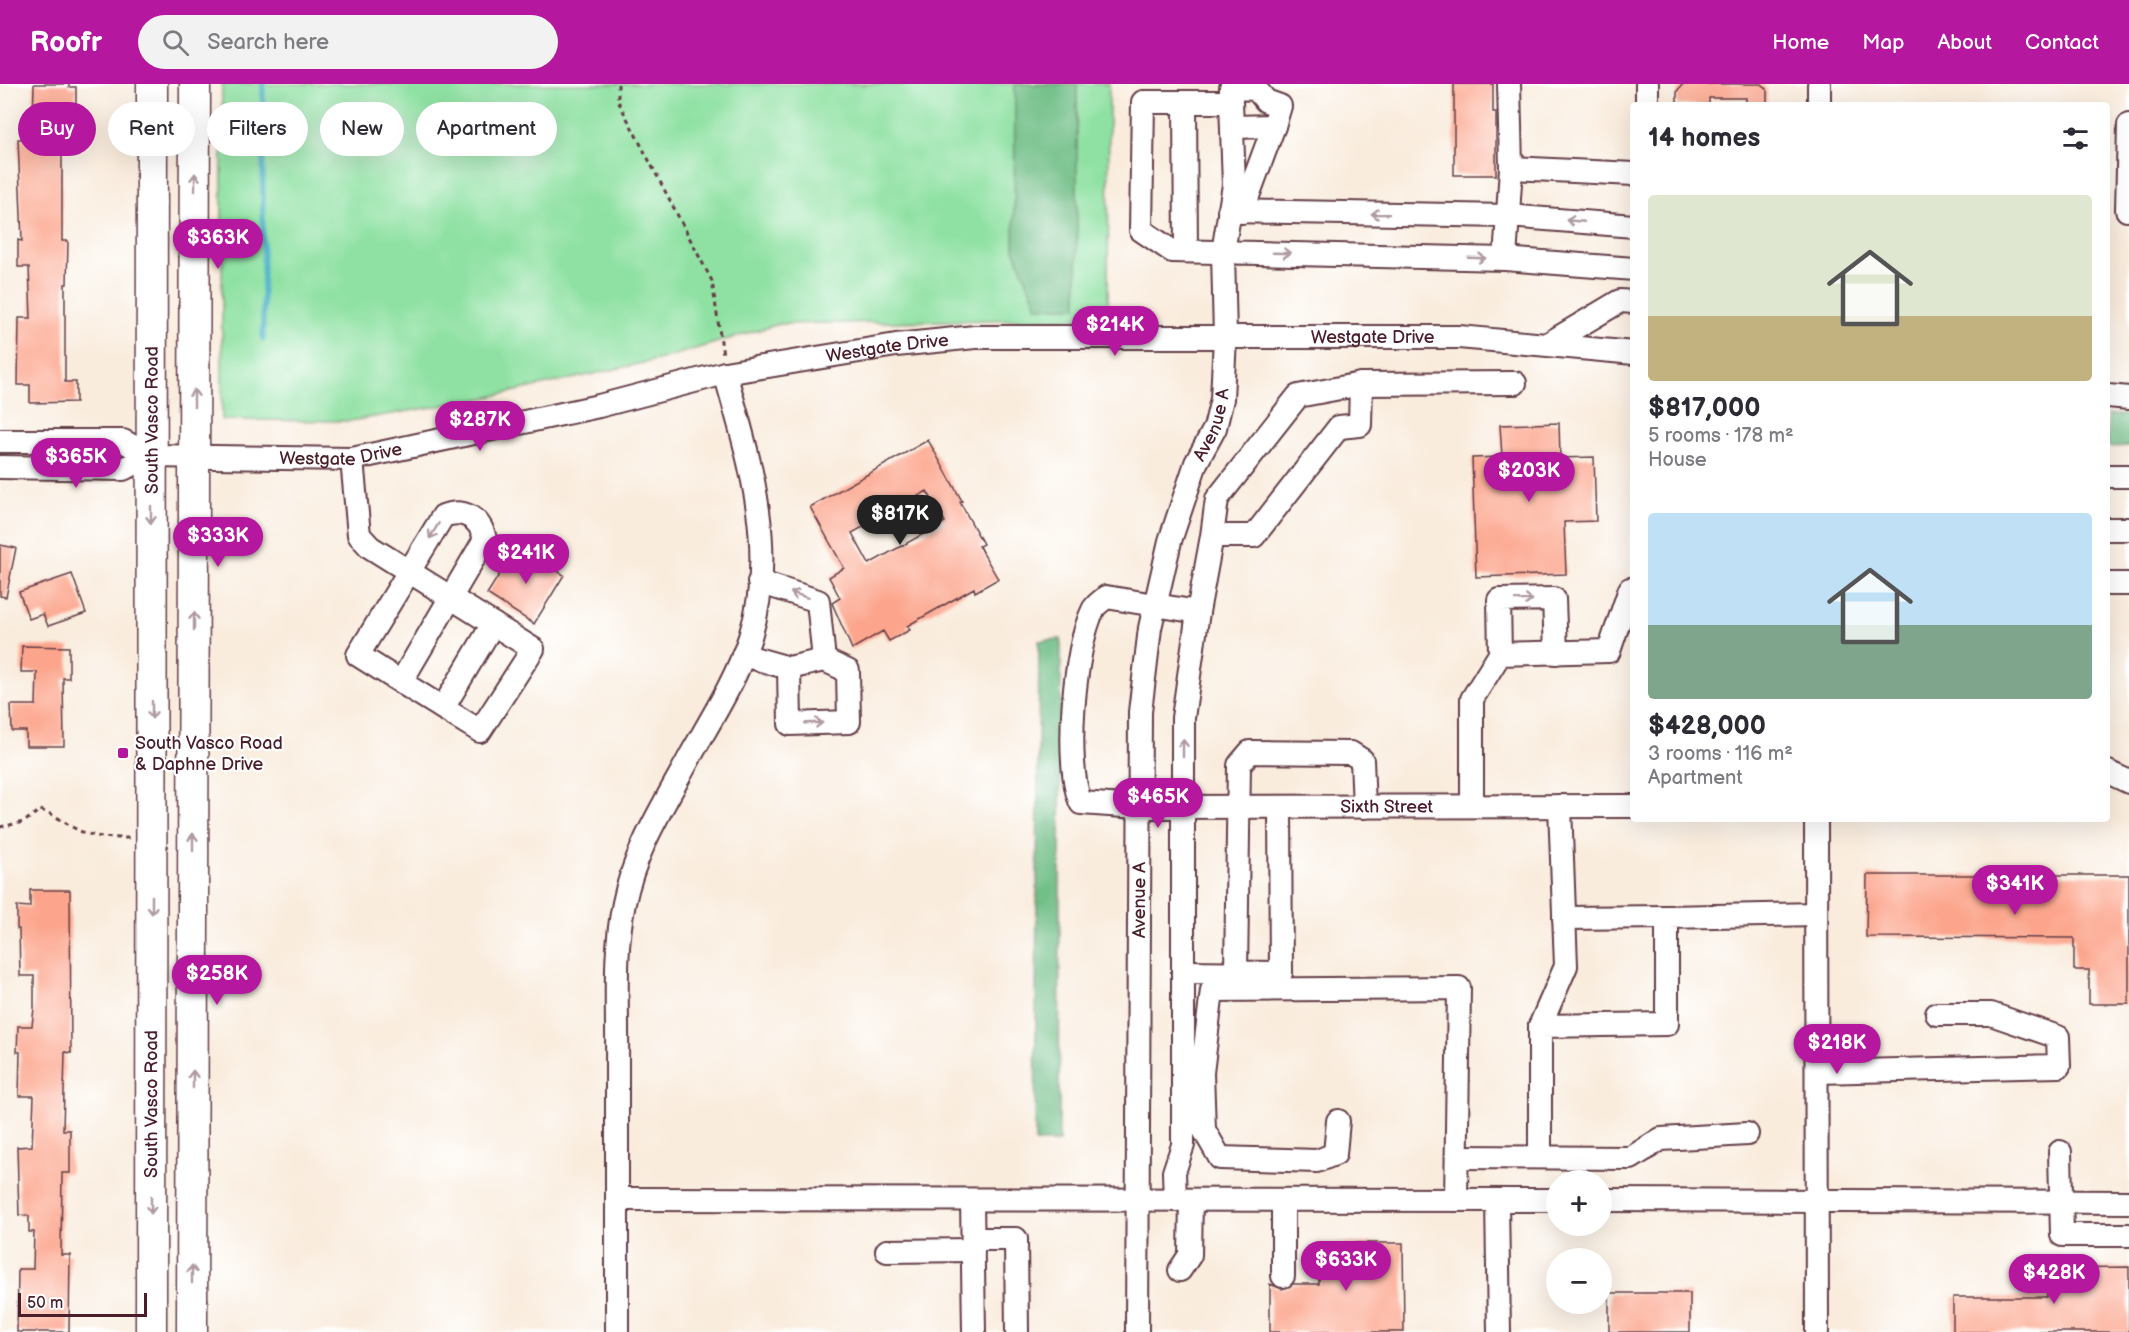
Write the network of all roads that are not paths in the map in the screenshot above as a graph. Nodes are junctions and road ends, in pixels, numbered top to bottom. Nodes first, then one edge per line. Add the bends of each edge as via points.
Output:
1 (152, 84) edge
2 (195, 84) edge
3 (1509, 84) edge
4 (1647, 84) edge
5 (1819, 84) edge
6 (1231, 91) edge
7 (1185, 102) junction
8 (1647, 102) edge
9 (1819, 102) edge
10 (2129, 125) edge
11 (1232, 126) junction
12 (1274, 126) junction
13 (1511, 168) junction
14 (1630, 174) edge
15 (2129, 209) edge
16 (1236, 212) junction
17 (1508, 216) junction
18 (1630, 226) edge
19 (1186, 251) junction
20 (1223, 252) junction
21 (1505, 259) junction
22 (1630, 269) edge
23 (1630, 302) edge
24 (1225, 337) junction
25 (1548, 344) junction
26 (1630, 353) edge
27 (725, 373) junction
28 (1515, 383) dead end
29 (1361, 384) junction
30 (2110, 396) edge
31 (2129, 398) edge
32 (0, 441) edge
33 (151, 456) junction
34 (194, 457) junction
35 (352, 459) junction
36 (0, 467) edge
37 (2110, 476) edge
38 (2129, 476) edge
39 (2110, 529) edge
40 (2129, 529) edge
41 (1212, 536) junction
42 (410, 571) junction
43 (759, 582) junction
44 (2110, 584) edge
45 (2129, 584) edge
46 (1630, 589) edge
47 (452, 598) junction
48 (1155, 607) junction
49 (1198, 612) junction
50 (493, 624) junction
51 (1556, 652) junction
52 (1500, 654) junction
53 (743, 655) junction
54 (824, 660) junction
55 (789, 668) junction
56 (401, 682) junction
57 (442, 708) junction
58 (2110, 773) edge
59 (2129, 782) edge
60 (1183, 806) junction
61 (1472, 806) junction
62 (1560, 806) junction
63 (1630, 806) edge
64 (1137, 807) junction
65 (1238, 807) junction
66 (1280, 807) junction
67 (1364, 807) junction
68 (1816, 822) edge
69 (1816, 914) junction
70 (1667, 917) junction
71 (1564, 918) junction
72 (1183, 972) junction
73 (1236, 972) junction
74 (1937, 1014) dead end
75 (1540, 1026) junction
76 (1817, 1072) junction
77 (1338, 1121) dead end
78 (1746, 1134) dead end
79 (2060, 1152) dead end
80 (1457, 1157) junction
81 (1540, 1157) junction
82 (617, 1199) junction
83 (972, 1200) junction
84 (1136, 1200) junction
85 (1183, 1200) junction
86 (1283, 1200) junction
87 (1456, 1200) junction
88 (1497, 1200) junction
89 (1546, 1200) edge
90 (1612, 1200) edge
91 (1817, 1200) junction
92 (2060, 1201) junction
93 (2129, 1202) edge
94 (2129, 1235) edge
95 (973, 1245) junction
96 (887, 1251) dead end
97 (1180, 1270) dead end
98 (1283, 1276) dead end
99 (151, 1332) edge
100 (192, 1332) edge
101 (617, 1332) edge
102 (974, 1332) edge
103 (1017, 1332) edge
104 (1137, 1332) edge
105 (1499, 1332) edge
106 (1817, 1332) edge

1 - 33 main road, South Vasco Road
34 -> 2 main road
3 - 13 street
4 - 8 street
5 - 9 street
6 - 7 street
6 - 11 street
6 - 12 street via 1256,89 1266,102 1280,106
7 - 19 street
7 - 19 street via 1143,102 1141,230 1172,251
10 - 15 street
11 - 12 street
11 - 16 street
12 - 16 street
13 - 14 street
13 - 17 street
17 -> 16 street
16 - 20 street, Avenue A
18 -> 17 street
17 - 21 street
19 - 20 street
20 -> 21 street
20 - 24 street, Avenue A
21 - 22 street
23 - 25 street via 1620,301
24 - 25 street, Westgate Drive via 1459,337
24 - 27 street, Westgate Drive via 975,337 896,345
24 - 48 street, Avenue A via 1222,399 1215,428 1196,463 1170,542
25 - 26 street, Westgate Drive
27 - 35 street, Westgate Drive via 599,406
27 - 43 street via 749,459 759,515
28 - 29 street
29 - 41 street via 1298,396 1217,499
29 - 41 street via 1360,425 1339,427 1254,536
30 - 31 street
32 - 33 street via 123,441
33 - 34 street, Westgate Drive
33 - 36 street via 123,469
33 -> 99 main road, South Vasco Road
34 - 35 street, Westgate Drive
100 -> 34 main road
35 - 42 street via 359,536
37 - 38 street
39 - 40 street
41 - 49 street
42 - 47 street
47 -> 42 street via 485,539 471,516 443,516
42 - 56 street via 358,656
43 - 53 street
54 -> 43 street via 819,601
44 - 45 street
46 - 51 street via 1609,651
47 - 50 street
47 - 56 street
48 - 49 street
48 - 64 street, Avenue A via 1140,712
48 - 64 street, Sixth Street via 1106,597 1093,608 1081,649 1074,707 1075,790 1081,803
60 -> 49 street via 1183,718
50 - 57 street
50 - 57 street via 533,649 480,731
51 - 52 street
52 -> 51 street via 1499,600 1554,599
52 - 61 street via 1472,699
53 - 55 street
53 - 82 street via 642,845 623,905 618,970
54 - 55 street
55 -> 54 street via 790,724 849,722 848,671
56 - 57 street
58 - 59 street
60 - 64 street, Sixth Street
60 - 65 street, Sixth Street
60 - 72 street
61 - 62 street, Sixth Street
61 - 67 street, Sixth Street
62 - 63 street, Sixth Street
62 - 71 street
64 - 84 street, Avenue A
65 - 66 street, Sixth Street
65 - 67 street via 1239,765 1250,752 1351,753 1362,760
65 - 73 street
66 - 67 street, Sixth Street
66 - 73 street via 1281,973
68 - 69 street
69 - 70 street
69 - 76 street
70 - 71 street
70 - 75 street via 1667,1024
71 - 75 street via 1566,966
72 - 73 street
72 - 85 street via 1183,1145 1174,1172
74 - 76 street via 1991,1014 2058,1037 2059,1066
75 - 81 street
76 - 91 street
77 - 80 street via 1335,1154 1317,1161 1220,1158 1204,1130 1202,1073 1212,990 1459,988
78 - 81 street via 1661,1139 1630,1158
79 - 92 street
80 - 81 street
80 - 87 street
82 - 83 street
82 - 101 street
83 - 84 street
83 - 95 street
84 - 85 street
84 - 104 street, Avenue A
85 - 86 street
85 - 97 street via 1190,1255
86 - 87 street
86 - 98 street
87 - 88 street
88 - 89 street
88 - 105 street
90 - 91 street
91 - 92 street
91 - 106 street
92 - 93 street
92 - 94 street via 2062,1235
95 - 96 street
95 - 102 street
95 - 103 street via 1016,1239

